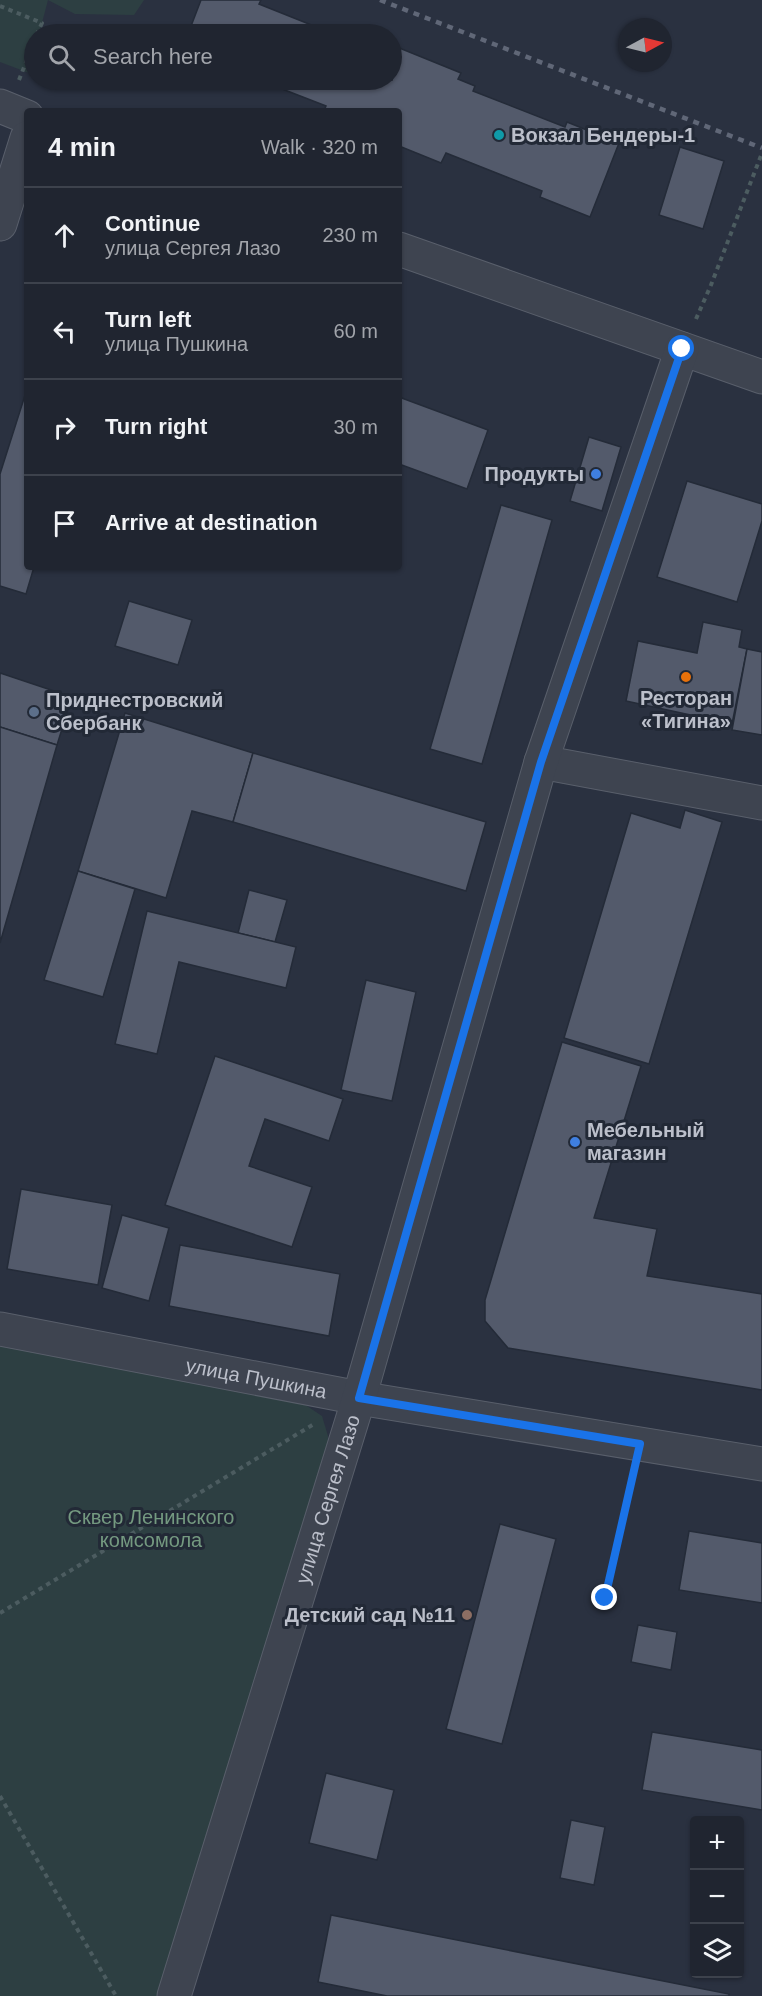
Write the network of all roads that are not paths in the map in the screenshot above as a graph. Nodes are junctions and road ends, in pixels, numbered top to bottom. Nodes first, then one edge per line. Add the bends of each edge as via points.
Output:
1 (24, 148) edge
2 (0, 224) edge
3 (402, 250) edge
4 (682, 349) junction
5 (762, 377) edge
6 (541, 762) junction
7 (762, 803) edge
8 (0, 1329) edge
9 (359, 1398) junction
10 (762, 1464) edge
11 (174, 1996) edge

1 - 2 street
3 - 4 street
4 - 5 street
4 - 6 street, улица Сергея Лазо
6 - 7 street
6 - 9 street, улица Сергея Лазо
8 - 9 street, улица Пушкина
9 - 10 street, улица Пушкина
9 - 11 street, улица Сергея Лазо

